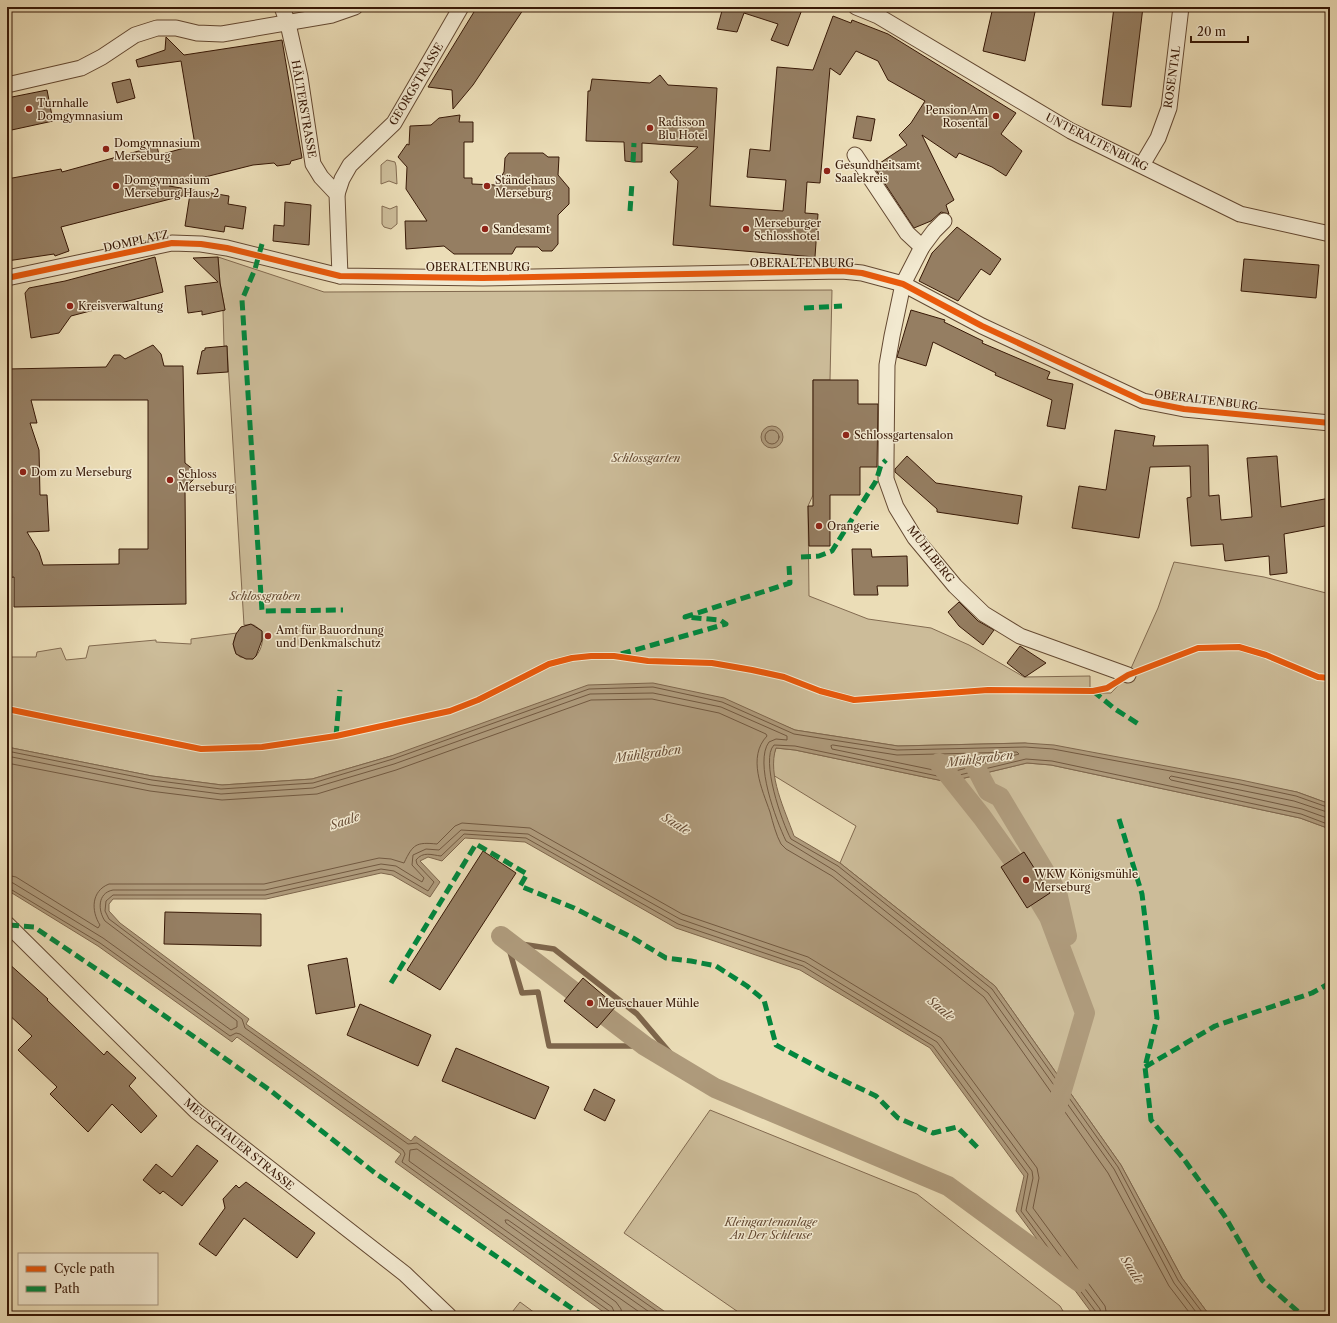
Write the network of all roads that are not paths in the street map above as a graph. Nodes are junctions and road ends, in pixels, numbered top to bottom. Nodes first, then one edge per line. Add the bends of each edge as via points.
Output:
1 (282, 7) edge
2 (355, 7) edge
3 (461, 7) edge
4 (856, 7) edge
5 (1181, 7) edge
6 (880, 12) edge
7 (288, 24) junction
8 (7, 85) edge
9 (855, 155) dead end
10 (1142, 166) junction
11 (337, 194) junction
12 (944, 221) dead end
13 (1330, 234) edge
14 (922, 247) junction
15 (340, 276) junction
16 (7, 278) edge
17 (902, 284) junction
18 (1330, 424) edge
19 (1128, 675) dead end
20 (7, 924) edge
21 (448, 1316) edge

1 - 7 street, HÄLTERSTRASSE
2 - 7 street via 332,15
3 - 11 street, GEORGSTRASSE via 394,123 350,165
4 - 6 street, UNTERALTENBURG
5 - 10 street, ROSENTAL via 1169,108 1158,138
6 - 10 street, UNTERALTENBURG via 1054,122
7 - 8 street via 222,34 157,28 135,35 81,68
7 - 11 street, HÄLTERSTRASSE via 300,77 313,164
9 - 14 street via 906,233
10 - 13 street, UNTERALTENBURG via 1240,214
11 - 15 street
12 - 14 street, MÜHLBERG
14 - 17 street, MÜHLBERG
15 - 16 street, DOMPLATZ via 227,248 172,243
15 - 17 street, OBERALTENBURG via 483,278 842,271 862,273
17 - 18 street, OBERALTENBURG via 982,326 1143,401 1184,409
17 - 19 street, MÜHLBERG via 887,381 886,479 896,507 915,538 955,586 984,614 1020,636
20 - 21 street, MEUSCHAUER STRASSE via 196,1111 405,1274

